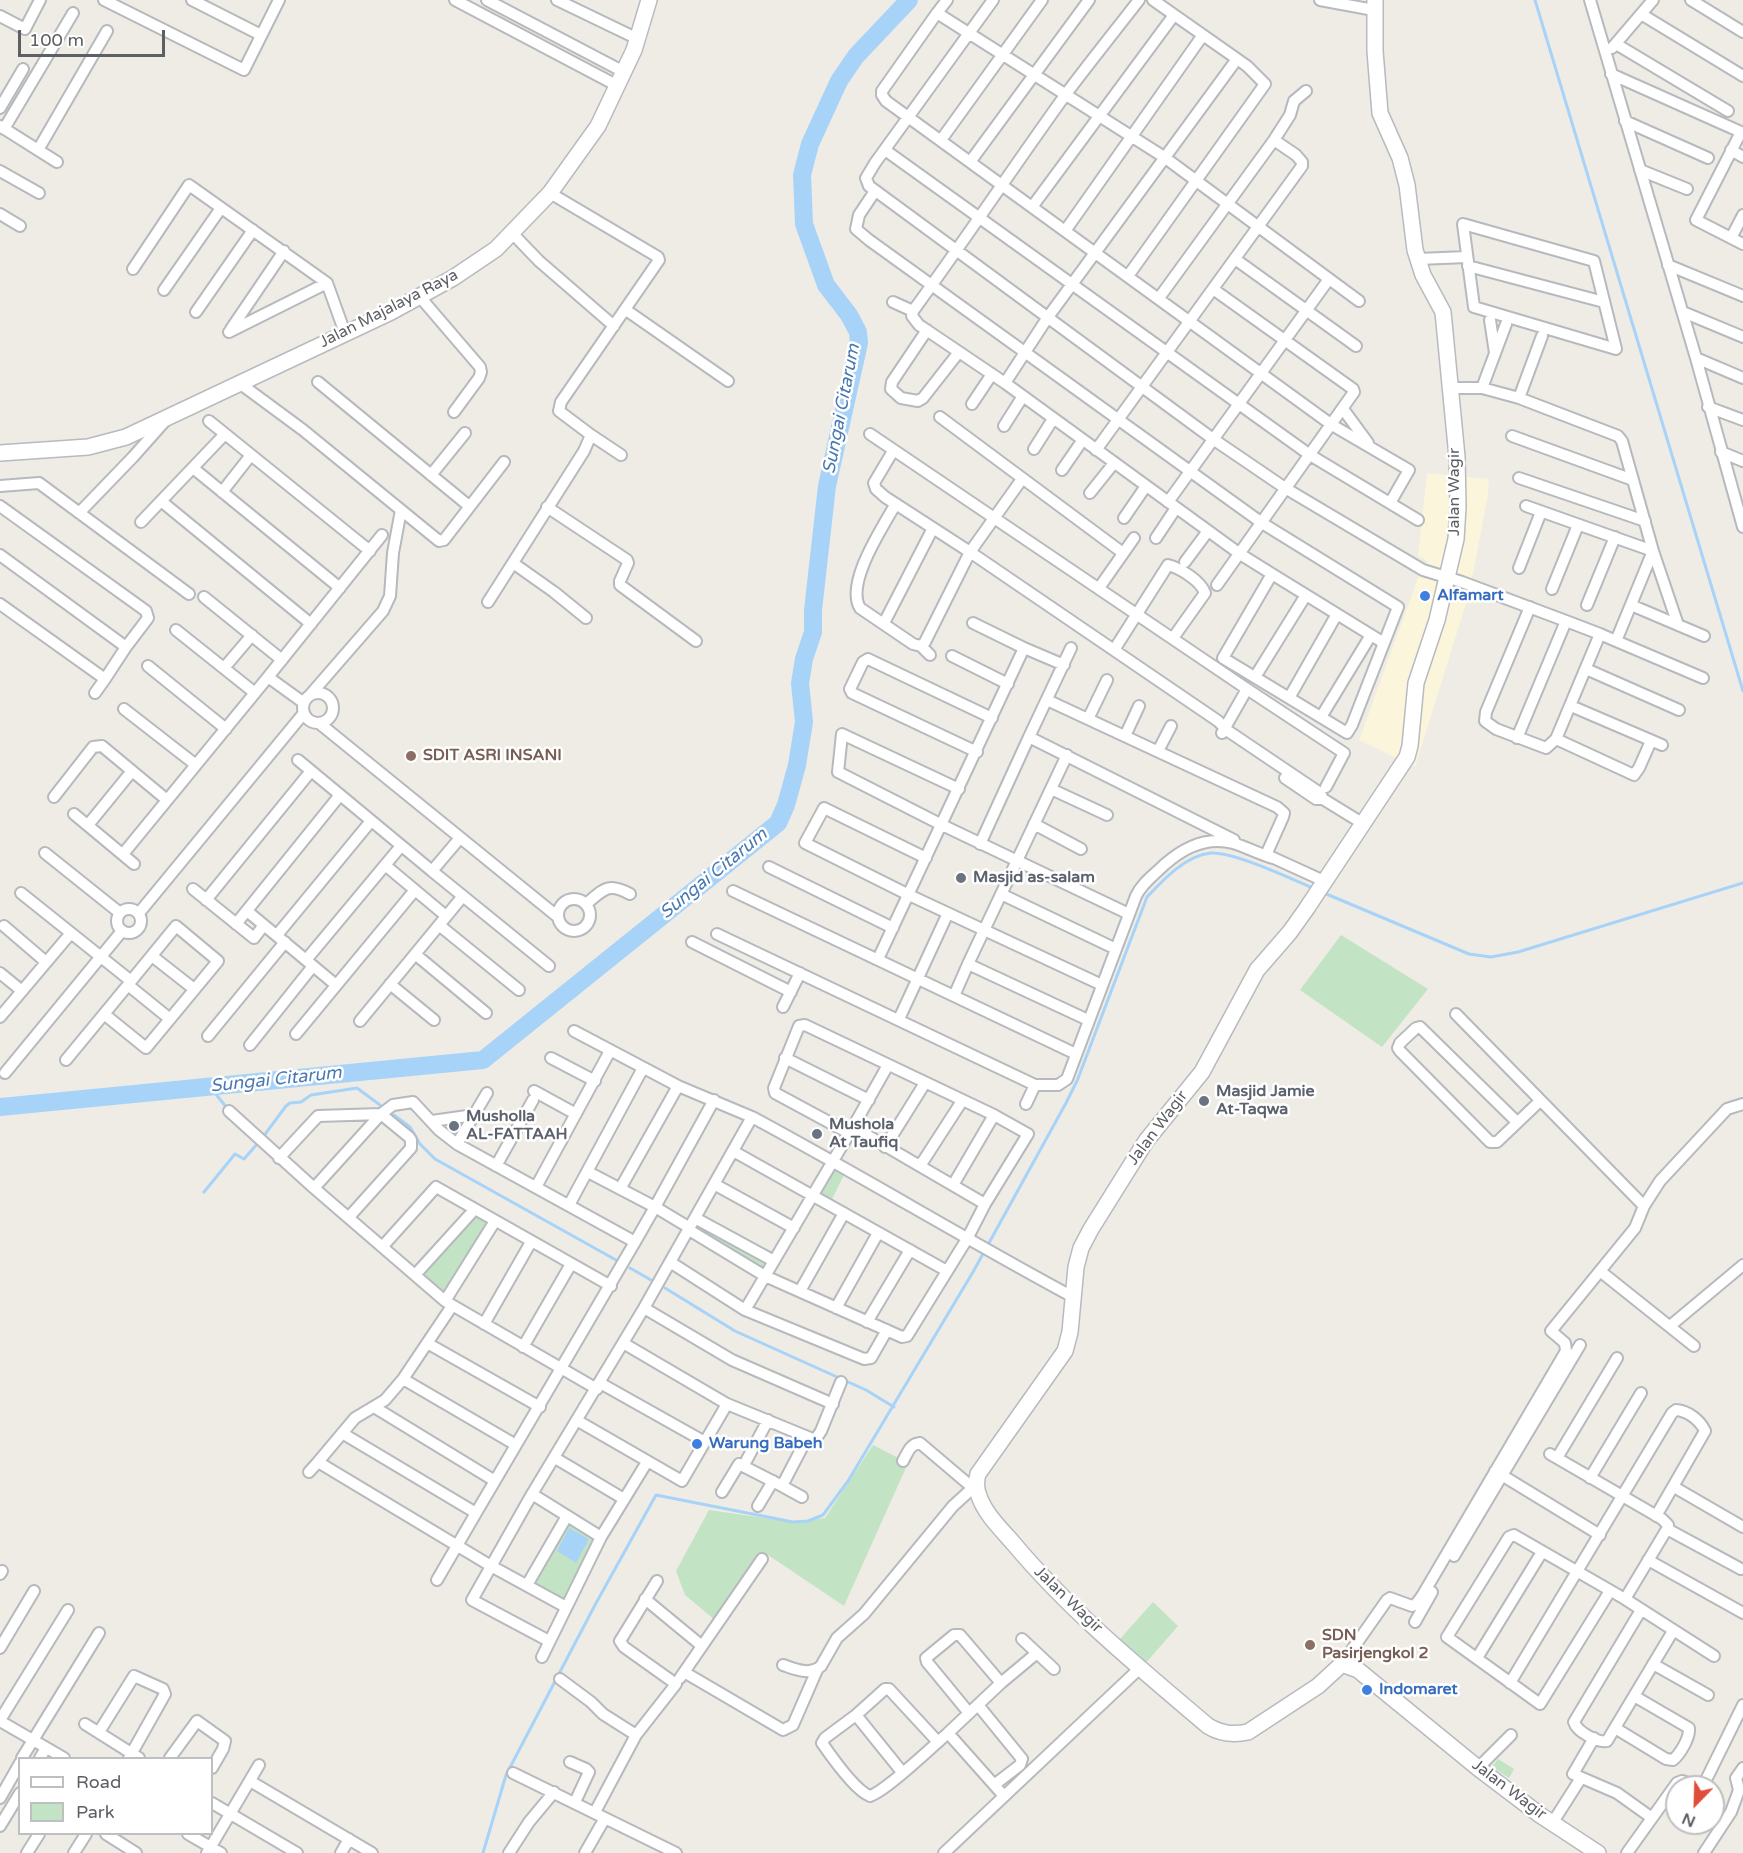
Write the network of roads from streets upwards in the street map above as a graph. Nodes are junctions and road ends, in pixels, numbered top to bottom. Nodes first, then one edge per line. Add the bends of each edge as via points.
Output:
1 (40, 0) edge
2 (104, 0) edge
3 (192, 0) edge
4 (279, 0) edge
5 (455, 0) edge
6 (487, 0) edge
7 (557, 0) edge
8 (649, 0) edge
9 (946, 0) edge
10 (993, 0) edge
11 (1042, 0) edge
12 (1089, 0) edge
13 (1140, 0) edge
14 (1154, 0) edge
15 (1320, 0) edge
16 (1601, 0) edge
17 (1653, 0) edge
18 (1691, 0) edge
19 (1375, 5) edge
20 (1592, 5) edge
21 (73, 13) dead end
22 (938, 13) junction
23 (1641, 14) junction
24 (1174, 15) junction
25 (0, 16) edge
26 (107, 31) dead end
27 (969, 32) junction
28 (1743, 32) edge
29 (261, 35) junction
30 (1203, 35) junction
31 (638, 39) junction
32 (1616, 44) junction
33 (590, 54) junction
34 (1003, 54) junction
35 (1605, 56) junction
36 (1237, 59) junction
37 (582, 68) junction
38 (23, 69) dead end
39 (624, 72) junction
40 (1035, 74) junction
41 (1611, 74) junction
42 (1743, 76) edge
43 (618, 86) junction
44 (1306, 92) dead end
45 (1067, 94) junction
46 (0, 108) edge
47 (1728, 111) dead end
48 (1100, 116) junction
49 (909, 117) junction
50 (1625, 122) junction
51 (2, 128) edge
52 (1132, 136) junction
53 (941, 140) junction
54 (1274, 140) junction
55 (38, 150) junction
56 (885, 150) junction
57 (1731, 150) junction
58 (1743, 156) edge
59 (1164, 158) junction
60 (1708, 158) dead end
61 (57, 162) dead end
62 (970, 162) junction
63 (1640, 170) junction
64 (0, 171) edge
65 (1195, 181) junction
66 (1003, 186) junction
67 (1688, 189) dead end
68 (875, 191) junction
69 (39, 193) dead end
70 (550, 193) junction
71 (1227, 205) junction
72 (1032, 207) junction
73 (221, 208) junction
74 (0, 214) edge
75 (1743, 215) edge
76 (980, 218) junction
77 (20, 226) dead end
78 (1258, 226) junction
79 (253, 230) junction
80 (1065, 231) junction
81 (513, 234) junction
82 (1731, 238) junction
83 (1743, 244) edge
84 (957, 250) junction
85 (284, 252) junction
86 (1095, 253) junction
87 (1235, 259) junction
88 (1418, 260) junction
89 (1468, 261) junction
90 (1668, 265) junction
91 (133, 269) dead end
92 (1128, 276) junction
93 (1329, 279) junction
94 (327, 283) junction
95 (1072, 284) junction
96 (932, 285) junction
97 (1213, 289) junction
98 (164, 290) dead end
99 (1743, 296) edge
100 (420, 297) junction
101 (1159, 298) junction
102 (1359, 301) dead end
103 (893, 302) dead end
104 (1604, 302) junction
105 (626, 310) junction
106 (1305, 310) junction
107 (913, 311) junction
108 (196, 312) dead end
109 (1683, 312) junction
110 (1048, 317) junction
111 (1490, 320) dead end
112 (1190, 321) junction
113 (1506, 324) dead end
114 (614, 326) junction
115 (927, 330) junction
116 (345, 333) junction
117 (1542, 336) dead end
118 (1743, 337) edge
119 (1284, 340) junction
120 (1356, 346) dead end
121 (1167, 351) junction
122 (959, 352) junction
123 (1024, 353) junction
124 (1495, 353) junction
125 (1696, 358) junction
126 (992, 374) junction
127 (1260, 374) junction
128 (1743, 378) edge
129 (728, 381) dead end
130 (238, 382) junction
131 (318, 382) dead end
132 (1005, 383) junction
133 (1141, 386) junction
134 (1451, 388) junction
135 (1482, 388) junction
136 (1023, 396) junction
137 (1519, 398) junction
138 (972, 404) dead end
139 (1239, 404) junction
140 (1708, 406) junction
141 (1343, 409) junction
142 (454, 412) dead end
143 (940, 417) dead end
144 (1053, 418) junction
145 (1119, 418) junction
146 (165, 420) junction
147 (1743, 420) edge
148 (209, 421) dead end
149 (1332, 425) junction
150 (1004, 426) dead end
151 (465, 433) dead end
152 (225, 434) junction
153 (870, 434) dead end
154 (591, 435) junction
155 (1512, 436) dead end
156 (1213, 439) junction
157 (1082, 441) junction
158 (1372, 448) junction
159 (1034, 449) dead end
160 (1096, 450) junction
161 (893, 451) junction
162 (1721, 452) junction
163 (0, 453) edge
164 (251, 455) junction
165 (1310, 455) junction
166 (621, 456) dead end
167 (1743, 461) edge
168 (504, 462) dead end
169 (1114, 463) junction
170 (193, 468) junction
171 (1062, 470) dead end
172 (1190, 471) junction
173 (431, 475) junction
174 (1022, 478) junction
175 (1519, 478) dead end
176 (1633, 480) junction
177 (0, 486) edge
178 (1146, 486) junction
179 (1285, 488) junction
180 (222, 492) junction
181 (1090, 493) dead end
182 (161, 501) junction
183 (1739, 502) edge
184 (1390, 503) junction
185 (895, 505) junction
186 (1172, 505) junction
187 (0, 506) edge
188 (469, 506) junction
189 (547, 507) junction
190 (1526, 507) dead end
191 (401, 510) junction
192 (1541, 512) junction
193 (79, 513) junction
194 (995, 517) junction
195 (1124, 518) dead end
196 (1418, 520) dead end
197 (1644, 521) junction
198 (141, 522) dead end
199 (1262, 523) junction
200 (1578, 525) junction
201 (1743, 527) edge
202 (933, 528) junction
203 (1208, 531) junction
204 (382, 535) dead end
205 (1615, 537) junction
206 (1134, 538) dead end
207 (1156, 538) dead end
208 (370, 551) junction
209 (1653, 551) junction
210 (970, 552) junction
211 (1123, 553) junction
212 (1240, 554) junction
213 (0, 555) edge
214 (1185, 562) dead end
215 (513, 563) junction
216 (1518, 568) dead end
217 (1272, 574) junction
218 (1447, 578) junction
219 (1217, 585) dead end
220 (340, 588) junction
221 (1099, 588) junction
222 (1552, 589) dead end
223 (189, 594) dead end
224 (1306, 595) junction
225 (204, 597) dead end
226 (488, 602) dead end
227 (0, 604) edge
228 (1587, 605) dead end
229 (1631, 605) junction
230 (1530, 607) junction
231 (1136, 613) junction
232 (1337, 614) junction
233 (586, 618) dead end
234 (1566, 621) junction
235 (884, 623) junction
236 (311, 624) junction
237 (973, 624) dead end
238 (1678, 625) junction
239 (176, 630) dead end
240 (1600, 634) junction
241 (1371, 635) junction
242 (252, 636) junction
243 (1704, 636) dead end
244 (1173, 638) junction
245 (696, 641) dead end
246 (1616, 641) junction
247 (1384, 643) junction
248 (921, 646) junction
249 (126, 647) junction
250 (1024, 648) junction
251 (1071, 648) dead end
252 (1114, 650) junction
253 (930, 656) dead end
254 (952, 656) dead end
255 (282, 660) junction
256 (1064, 665) junction
257 (148, 666) dead end
258 (224, 668) junction
259 (1586, 669) junction
260 (332, 671) junction
261 (268, 677) junction
262 (1255, 677) junction
263 (1703, 678) dead end
264 (105, 679) junction
265 (1107, 680) dead end
266 (1008, 684) junction
267 (1247, 689) junction
268 (95, 693) dead end
269 (255, 693) junction
270 (329, 698) junction
271 (1289, 698) junction
272 (1047, 700) junction
273 (306, 704) junction
274 (1139, 706) dead end
275 (1571, 706) junction
276 (124, 709) dead end
277 (1679, 710) dead end
278 (331, 716) junction
279 (1321, 717) junction
280 (992, 718) junction
281 (1088, 719) junction
282 (319, 723) junction
283 (1171, 726) dead end
284 (1224, 728) junction
285 (225, 729) junction
286 (1125, 736) junction
287 (1029, 737) junction
288 (1517, 738) junction
289 (1556, 739) junction
290 (341, 741) junction
291 (1158, 751) junction
292 (976, 752) junction
293 (1067, 755) junction
294 (298, 760) dead end
295 (196, 765) junction
296 (132, 771) junction
297 (311, 771) junction
298 (1326, 787) dead end
299 (959, 789) junction
300 (1051, 789) junction
301 (340, 795) junction
302 (54, 797) dead end
303 (167, 800) junction
304 (74, 814) dead end
305 (1107, 815) dead end
306 (371, 821) junction
307 (1362, 823) junction
308 (1034, 824) junction
309 (88, 825) junction
310 (942, 825) junction
311 (460, 838) junction
312 (980, 844) junction
313 (401, 846) junction
314 (1081, 849) dead end
315 (45, 854) dead end
316 (123, 854) junction
317 (1270, 856) junction
318 (926, 858) junction
319 (1017, 861) junction
320 (134, 864) dead end
321 (385, 864) junction
322 (769, 867) dead end
323 (432, 871) junction
324 (1324, 882) junction
325 (193, 889) dead end
326 (415, 890) junction
327 (733, 891) dead end
328 (21, 893) dead end
329 (630, 894) dead end
330 (1001, 894) junction
331 (909, 895) junction
332 (463, 896) junction
333 (206, 900) junction
334 (586, 904) junction
335 (247, 911) junction
336 (120, 913) junction
337 (139, 913) junction
338 (948, 913) junction
339 (1129, 914) junction
340 (558, 917) junction
341 (442, 920) junction
342 (236, 924) junction
343 (264, 925) junction
344 (4, 926) dead end
345 (892, 928) junction
346 (985, 929) junction
347 (122, 931) junction
348 (70, 933) junction
349 (717, 934) dead end
350 (281, 939) junction
351 (692, 942) dead end
352 (1116, 949) junction
353 (414, 954) junction
354 (152, 956) junction
355 (101, 957) junction
356 (878, 960) junction
357 (46, 962) junction
358 (310, 963) junction
359 (968, 964) junction
360 (549, 966) dead end
361 (0, 973) edge
362 (800, 973) junction
363 (918, 978) junction
364 (130, 983) junction
365 (390, 984) junction
366 (1102, 984) junction
367 (336, 986) junction
368 (194, 989) junction
369 (519, 990) dead end
370 (22, 991) junction
371 (791, 992) junction
372 (954, 996) junction
373 (783, 1007) dead end
374 (486, 1013) dead end
375 (104, 1014) junction
376 (1456, 1014) dead end
377 (0, 1017) edge
378 (170, 1018) junction
379 (899, 1019) junction
380 (434, 1020) dead end
381 (1088, 1020) junction
382 (360, 1021) dead end
383 (574, 1031) dead end
384 (296, 1034) dead end
385 (208, 1036) dead end
386 (250, 1045) dead end
387 (610, 1052) junction
388 (1076, 1054) junction
389 (551, 1058) dead end
390 (785, 1058) junction
391 (66, 1060) dead end
392 (888, 1065) junction
393 (643, 1068) junction
394 (5, 1073) dead end
395 (595, 1081) junction
396 (926, 1083) junction
397 (1035, 1085) junction
398 (678, 1086) junction
399 (487, 1093) dead end
400 (714, 1100) junction
401 (869, 1100) junction
402 (962, 1101) junction
403 (1540, 1101) junction
404 (1026, 1104) dead end
405 (1743, 1104) edge
406 (229, 1111) dead end
407 (381, 1114) junction
408 (576, 1114) junction
409 (474, 1115) junction
410 (994, 1115) junction
411 (752, 1117) junction
412 (432, 1121) junction
413 (1517, 1122) junction
414 (851, 1130) junction
415 (457, 1144) junction
416 (885, 1147) junction
417 (733, 1151) junction
418 (279, 1158) junction
419 (833, 1161) junction
420 (496, 1166) junction
421 (920, 1166) junction
422 (588, 1172) junction
423 (714, 1184) junction
424 (953, 1185) junction
425 (536, 1187) junction
426 (314, 1188) junction
427 (620, 1189) junction
428 (812, 1196) junction
429 (985, 1204) junction
430 (569, 1205) junction
431 (1644, 1206) junction
432 (656, 1207) junction
433 (474, 1210) junction
434 (844, 1213) junction
435 (349, 1217) junction
436 (495, 1221) junction
437 (692, 1225) junction
438 (794, 1228) junction
439 (878, 1233) junction
440 (967, 1239) junction
441 (531, 1242) junction
442 (635, 1242) junction
443 (382, 1246) junction
444 (910, 1250) junction
445 (774, 1261) junction
446 (670, 1262) junction
447 (572, 1264) junction
448 (1743, 1265) edge
449 (947, 1271) junction
450 (1600, 1271) junction
451 (416, 1275) junction
452 (765, 1276) junction
453 (611, 1286) junction
454 (800, 1291) junction
455 (1073, 1297) junction
456 (449, 1304) junction
457 (644, 1308) junction
458 (836, 1308) junction
459 (745, 1310) junction
460 (867, 1322) junction
461 (484, 1324) junction
462 (1670, 1326) junction
463 (886, 1330) junction
464 (623, 1343) junction
465 (428, 1344) junction
466 (1580, 1345) dead end
467 (524, 1347) junction
468 (1694, 1347) dead end
469 (1617, 1358) dead end
470 (561, 1370) junction
471 (403, 1379) junction
472 (841, 1382) dead end
473 (598, 1386) junction
474 (1641, 1393) dead end
475 (727, 1404) junction
476 (833, 1404) junction
477 (374, 1407) junction
478 (540, 1407) junction
479 (768, 1420) junction
480 (578, 1421) junction
481 (342, 1433) junction
482 (807, 1438) junction
483 (705, 1442) junction
484 (516, 1445) junction
485 (555, 1458) junction
486 (647, 1461) junction
487 (903, 1461) dead end
488 (318, 1462) junction
489 (744, 1465) junction
490 (309, 1472) dead end
491 (1497, 1473) junction
492 (1590, 1478) junction
493 (495, 1481) junction
494 (778, 1484) junction
495 (975, 1486) junction
496 (1674, 1487) junction
497 (722, 1492) dead end
498 (532, 1494) junction
499 (802, 1497) dead end
500 (1623, 1498) junction
501 (624, 1499) junction
502 (759, 1506) dead end
503 (476, 1513) junction
504 (567, 1516) junction
505 (1656, 1516) junction
506 (1743, 1527) edge
507 (1667, 1529) junction
508 (1600, 1535) junction
509 (602, 1537) junction
510 (456, 1546) junction
511 (1542, 1552) junction
512 (762, 1559) dead end
513 (1648, 1560) junction
514 (491, 1566) junction
515 (1741, 1569) dead end
516 (1576, 1572) junction
517 (437, 1580) dead end
518 (657, 1581) dead end
519 (527, 1585) junction
520 (1610, 1590) junction
521 (34, 1591) dead end
522 (645, 1599) junction
523 (1625, 1599) junction
524 (566, 1607) junction
525 (68, 1610) dead end
526 (1641, 1610) junction
527 (1743, 1613) edge
528 (1415, 1622) dead end
529 (1673, 1630) junction
530 (99, 1633) dead end
531 (1022, 1639) dead end
532 (549, 1641) junction
533 (702, 1646) junction
534 (0, 1648) edge
535 (1037, 1653) junction
536 (1714, 1656) dead end
537 (542, 1657) dead end
538 (1477, 1658) junction
539 (1342, 1664) junction
540 (1653, 1664) junction
541 (783, 1665) dead end
542 (1140, 1668) junction
543 (1054, 1669) dead end
544 (817, 1670) junction
545 (684, 1672) junction
546 (560, 1679) dead end
547 (1001, 1683) junction
548 (1510, 1683) junction
549 (676, 1684) junction
550 (1708, 1695) dead end
551 (1634, 1696) junction
552 (1743, 1705) edge
553 (974, 1709) junction
554 (856, 1715) junction
555 (0, 1720) edge
556 (85, 1724) dead end
557 (1615, 1728) junction
558 (99, 1732) junction
559 (948, 1733) junction
560 (636, 1735) junction
561 (1510, 1735) dead end
562 (1594, 1738) junction
563 (33, 1740) junction
564 (938, 1742) junction
565 (46, 1748) junction
566 (23, 1757) edge
567 (41, 1757) edge
568 (62, 1757) edge
569 (133, 1757) edge
570 (171, 1757) edge
571 (570, 1762) dead end
572 (260, 1765) dead end
573 (18, 1766) edge
574 (213, 1766) edge
575 (1478, 1768) junction
576 (1743, 1768) edge
577 (902, 1772) junction
578 (513, 1773) dead end
579 (1581, 1778) junction
580 (250, 1781) junction
581 (994, 1785) junction
582 (554, 1792) junction
583 (18, 1796) edge
584 (1004, 1796) junction
585 (0, 1798) edge
586 (575, 1802) junction
587 (213, 1804) edge
588 (230, 1814) junction
589 (600, 1815) junction
590 (1652, 1818) junction
591 (1552, 1822) junction
592 (0, 1826) edge
593 (38, 1835) edge
594 (85, 1835) edge
595 (108, 1835) edge
596 (190, 1835) edge
597 (349, 1839) junction
598 (120, 1849) edge
599 (208, 1850) edge
600 (27, 1853) edge
601 (74, 1853) edge
602 (136, 1853) edge
603 (220, 1853) edge
604 (297, 1853) edge
605 (341, 1853) edge
606 (372, 1853) edge
607 (509, 1853) edge
608 (585, 1853) edge
609 (676, 1853) edge
610 (944, 1853) edge
611 (1598, 1853) edge
612 (1627, 1853) edge
613 (1704, 1853) edge

1 - 25 street via 25,29
2 - 29 street via 243,70
3 - 29 street
4 - 29 street
5 - 37 street
6 - 33 street
7 - 31 street
8 - 31 street, Jalan Majalaya Raya
9 - 22 street
10 - 27 street
11 - 34 street
12 - 40 street
13 - 45 street
14 - 24 street
15 - 19 street
16 - 20 street
17 - 23 street
18 - 28 street
19 - 88 street, Jalan Wagir via 1380,113 1407,185
20 - 35 street
21 - 51 street
22 - 27 street
22 - 49 street via 882,91 886,101
23 - 32 street
23 - 42 street
24 - 30 street
24 - 48 street
26 - 55 street
27 - 34 street
27 - 49 street
30 - 36 street
30 - 52 street
31 - 39 street, Jalan Majalaya Raya
32 - 35 street
32 - 47 street
33 - 37 street
33 - 39 street
34 - 40 street
34 - 53 street
35 - 41 street
36 - 59 street
36 - 65 street via 1266,84
37 - 43 street
38 - 46 street
39 - 43 street, Jalan Majalaya Raya
40 - 45 street
40 - 62 street
41 - 50 street
41 - 57 street via 1741,132
43 - 70 street, Jalan Majalaya Raya via 598,126
44 - 54 street via 1294,101
45 - 48 street
45 - 66 street
48 - 52 street
48 - 72 street
49 - 53 street
49 - 56 street
50 - 60 street
50 - 63 street
51 - 55 street
52 - 59 street
52 - 80 street
53 - 62 street
54 - 71 street
54 - 78 street via 1296,155 1302,166
55 - 61 street
56 - 68 street via 866,178
56 - 76 street
57 - 58 street
57 - 82 street via 1696,220
59 - 65 street
59 - 86 street
62 - 66 street
63 - 67 street
63 - 90 street
64 - 69 street
65 - 71 street
65 - 92 street
66 - 72 street
66 - 76 street
68 - 84 street
68 - 96 street via 859,215 856,229
70 - 81 street, Jalan Majalaya Raya
70 - 105 street via 659,258
71 - 78 street
71 - 101 street
72 - 80 street
73 - 79 street
73 - 91 street via 189,186
73 - 98 street
74 - 77 street
75 - 82 street
76 - 84 street
76 - 95 street
78 - 87 street
78 - 93 street
79 - 85 street
79 - 108 street
80 - 86 street
81 - 100 street, Jalan Majalaya Raya
81 - 114 street
82 - 83 street
84 - 96 street
84 - 110 street
85 - 94 street
85 - 94 street via 229,332
86 - 92 street
86 - 95 street
87 - 97 street
87 - 106 street
88 - 89 street
88 - 134 street, Jalan Wagir via 1443,312
89 - 104 street
89 - 104 street via 1463,224 1594,261
89 - 104 street via 1474,307 1616,350
90 - 99 street
90 - 109 street
92 - 101 street
93 - 102 street
93 - 106 street
94 - 116 street
95 - 110 street
95 - 121 street
96 - 107 street
96 - 123 street
97 - 112 street
97 - 119 street
100 - 116 street, Jalan Majalaya Raya
100 - 142 street via 480,367 479,378
101 - 112 street
103 - 107 street
105 - 114 street
105 - 129 street
106 - 119 street
106 - 120 street
107 - 115 street via 915,321
109 - 118 street
109 - 125 street
110 - 123 street
110 - 133 street
111 - 124 street
112 - 121 street
112 - 127 street
113 - 124 street
114 - 154 street via 559,406 559,411
115 - 122 street
115 - 122 street via 892,382 891,389 901,398 923,399
116 - 130 street, Jalan Majalaya Raya
117 - 137 street
119 - 127 street
119 - 141 street via 1353,389
121 - 133 street
121 - 139 street
122 - 126 street
123 - 132 street
123 - 145 street
124 - 135 street
125 - 128 street
125 - 140 street
126 - 132 street
126 - 138 street
127 - 139 street
127 - 149 street
130 - 146 street, Jalan Majalaya Raya
130 - 191 street
131 - 173 street
132 - 136 street
133 - 145 street
133 - 156 street
134 - 135 street
134 - 218 street, Jalan Wagir via 1458,507
135 - 137 street
136 - 144 street
136 - 150 street
137 - 176 street via 1618,436
139 - 156 street
139 - 165 street
140 - 147 street
140 - 162 street
141 - 149 street
141 - 158 street
143 - 174 street
144 - 157 street
144 - 159 street
145 - 160 street
145 - 172 street
146 - 163 street, Jalan Majalaya Raya via 108,443
146 - 193 street
148 - 152 street
149 - 158 street
149 - 165 street
151 - 173 street
152 - 164 street
152 - 170 street
153 - 161 street
154 - 166 street
154 - 189 street
155 - 176 street
156 - 172 street
156 - 179 street
157 - 160 street
157 - 171 street
158 - 184 street via 1409,470
160 - 169 street
161 - 185 street via 874,483
161 - 194 street
162 - 167 street
162 - 183 street
164 - 180 street
164 - 208 street
165 - 179 street
165 - 184 street
168 - 188 street
169 - 178 street
169 - 181 street
170 - 180 street
170 - 182 street
172 - 186 street
172 - 199 street
173 - 188 street
174 - 194 street
174 - 211 street
175 - 197 street
176 - 197 street
177 - 193 street via 39,483
178 - 186 street
178 - 195 street
179 - 199 street
179 - 218 street via 1423,570
180 - 220 street
182 - 198 street
182 - 236 street
183 - 201 street
184 - 196 street
185 - 202 street
185 - 235 street via 857,583 858,606
186 - 203 street
186 - 207 street
187 - 249 street via 146,611 145,625
188 - 191 street via 441,541
189 - 215 street
189 - 245 street via 627,560 620,585
190 - 192 street
191 - 260 street via 390,596 383,611
192 - 200 street
192 - 216 street
193 - 223 street
194 - 210 street
194 - 221 street
197 - 209 street
199 - 212 street
199 - 247 street via 1398,607
200 - 205 street
200 - 222 street
202 - 210 street
202 - 235 street
203 - 212 street
203 - 214 street
204 - 208 street
205 - 209 street
205 - 228 street
206 - 211 street
208 - 220 street
209 - 229 street
209 - 238 street
210 - 248 street
210 - 252 street
211 - 221 street
212 - 217 street
212 - 219 street
213 - 249 street
215 - 226 street
215 - 233 street
217 - 224 street
217 - 262 street via 1223,658
218 - 230 street
218 - 307 street, Jalan Wagir via 1416,684 1407,757
220 - 236 street
221 - 231 street
224 - 232 street
224 - 262 street
225 - 242 street
227 - 264 street
229 - 238 street
229 - 246 street
230 - 234 street
230 - 288 street via 1485,718 1489,725
231 - 244 street
231 - 244 street via 1170,565 1201,585 1204,593
231 - 252 street
232 - 241 street
232 - 271 street
234 - 240 street
234 - 288 street
235 - 248 street
236 - 255 street
237 - 250 street
238 - 243 street
239 - 258 street
240 - 246 street
240 - 259 street
241 - 247 street
241 - 279 street
242 - 255 street
242 - 258 street
244 - 267 street
246 - 263 street
247 - 279 street via 1347,733
248 - 253 street
249 - 264 street
250 - 256 street
250 - 266 street
251 - 256 street
252 - 284 street
254 - 266 street
255 - 261 street
256 - 272 street
257 - 285 street
258 - 269 street
259 - 275 street
259 - 277 street
260 - 270 street
260 - 273 street
261 - 269 street
261 - 273 street
262 - 271 street
264 - 268 street
265 - 281 street
266 - 280 street
267 - 284 street
267 - 298 street via 1344,753
269 - 285 street
270 - 273 street via 320,693
270 - 278 street
271 - 279 street
272 - 281 street
272 - 287 street
273 - 282 street via 310,721
273 - 337 street
274 - 286 street
275 - 289 street
275 - 289 street via 1656,743 1634,775
276 - 295 street
278 - 282 street
278 - 290 street
280 - 292 street
280 - 292 street via 868,659 850,689
281 - 286 street
282 - 290 street
283 - 291 street
284 - 307 street
285 - 295 street
286 - 291 street
287 - 293 street
287 - 312 street
288 - 289 street via 1546,748
290 - 311 street
291 - 317 street via 1281,810 1284,813
292 - 299 street
293 - 300 street
293 - 317 street
294 - 297 street
295 - 303 street
296 - 302 street via 97,745
296 - 303 street
296 - 309 street
297 - 301 street
297 - 333 street
299 - 310 street
299 - 310 street via 842,734 838,772
300 - 305 street
300 - 308 street
301 - 306 street
301 - 335 street
303 - 316 street
304 - 309 street
306 - 313 street
306 - 350 street
307 - 324 street, Jalan Wagir
308 - 314 street
308 - 319 street
309 - 316 street
310 - 312 street
310 - 318 street
311 - 323 street
311 - 340 street
312 - 319 street
313 - 321 street
313 - 323 street
315 - 336 street
316 - 320 street
317 - 324 street
317 - 339 street via 1220,841 1195,845 1173,856 1146,882
318 - 331 street
318 - 331 street via 824,808 805,843
319 - 330 street
319 - 339 street
321 - 326 street
321 - 358 street
322 - 345 street
323 - 332 street
324 - 455 street, Jalan Wagir via 1290,932 1258,967 1202,1072 1146,1141 1104,1207 1082,1248
325 - 333 street
326 - 341 street
326 - 367 street
327 - 356 street
328 - 348 street
329 - 334 street via 611,886
330 - 346 street
330 - 352 street
331 - 338 street
331 - 345 street
332 - 341 street
332 - 360 street
333 - 342 street
334 - 340 street via 577,899 567,900 559,907
334 - 340 street via 589,920 578,931 567,930
335 - 342 street
335 - 343 street
336 - 337 street via 129,909
336 - 347 street via 117,922
337 - 347 street via 141,923 137,930
338 - 346 street
338 - 363 street
339 - 352 street
341 - 353 street
341 - 369 street
342 - 343 street via 254,938
343 - 350 street
344 - 357 street
345 - 356 street
346 - 359 street
346 - 366 street
347 - 355 street
348 - 355 street
348 - 357 street
349 - 362 street
350 - 358 street
350 - 385 street
351 - 371 street
352 - 366 street
353 - 365 street
353 - 374 street
354 - 364 street
354 - 368 street
354 - 368 street via 176,926 218,961
355 - 364 street
355 - 394 street
356 - 363 street
357 - 370 street
358 - 367 street
358 - 386 street
359 - 372 street
359 - 381 street
361 - 370 street
362 - 371 street
362 - 379 street
363 - 372 street
363 - 379 street
364 - 375 street
364 - 378 street
365 - 380 street
365 - 382 street
366 - 381 street
367 - 384 street
368 - 378 street
370 - 377 street
371 - 373 street
372 - 388 street
375 - 378 street via 146,1048
375 - 391 street
376 - 403 street
379 - 397 street
381 - 388 street
383 - 387 street
387 - 393 street
387 - 395 street
388 - 397 street via 1067,1080
389 - 395 street
390 - 392 street via 799,1026 805,1026
390 - 401 street
390 - 414 street via 775,1093
392 - 396 street
392 - 401 street
393 - 398 street
393 - 422 street
395 - 408 street
396 - 402 street
396 - 416 street
397 - 404 street
398 - 400 street
398 - 427 street
399 - 409 street
400 - 411 street
400 - 432 street
401 - 414 street
402 - 410 street
402 - 421 street
403 - 413 street
403 - 431 street
405 - 431 street via 1727,1109 1660,1181
406 - 418 street
407 - 412 street via 393,1106 413,1102
407 - 418 street via 318,1116
407 - 426 street
407 - 435 street via 408,1137 411,1148
408 - 420 street via 533,1095
408 - 425 street
409 - 412 street
409 - 415 street
410 - 424 street
410 - 429 street via 1029,1134
411 - 417 street
411 - 419 street
412 - 415 street
413 - 413 street via 1497,1142 1490,1142 1400,1051 1400,1043 1420,1028
414 - 416 street
414 - 419 street
415 - 420 street
416 - 421 street
417 - 423 street
417 - 428 street
418 - 426 street
419 - 428 street
419 - 440 street
420 - 425 street
421 - 424 street
422 - 427 street
422 - 430 street
423 - 437 street
423 - 438 street
424 - 429 street
425 - 430 street
426 - 435 street
427 - 432 street
428 - 434 street
428 - 438 street
429 - 440 street
430 - 442 street
431 - 450 street via 1635,1228
432 - 437 street
432 - 442 street
433 - 436 street
433 - 443 street via 436,1186
433 - 451 street
434 - 439 street
434 - 454 street
435 - 443 street
436 - 441 street
436 - 456 street
437 - 445 street
437 - 446 street
437 - 452 street
438 - 445 street
439 - 444 street
439 - 458 street
440 - 449 street
440 - 455 street
441 - 447 street
441 - 461 street
442 - 453 street
443 - 451 street
444 - 449 street
444 - 460 street
445 - 452 street
446 - 457 street
446 - 459 street
447 - 453 street
447 - 467 street
448 - 462 street
449 - 463 street via 907,1336
450 - 462 street
450 - 491 street via 1551,1331 1565,1343 1566,1351
451 - 456 street
452 - 454 street
452 - 459 street
453 - 470 street
454 - 458 street
455 - 495 street, Jalan Wagir via 1065,1351 978,1474
456 - 461 street
456 - 465 street
457 - 464 street
457 - 476 street via 732,1360
458 - 460 street
459 - 463 street via 864,1359 871,1358
460 - 463 street
461 - 467 street
462 - 468 street
464 - 473 street
464 - 475 street
465 - 471 street
465 - 478 street
466 - 491 street
467 - 470 street
469 - 492 street via 1554,1456
470 - 473 street
470 - 478 street
471 - 477 street via 393,1394
471 - 484 street
472 - 476 street
473 - 480 street
473 - 483 street
474 - 492 street
475 - 479 street
475 - 483 street
476 - 482 street via 818,1438
477 - 481 street
477 - 493 street
478 - 484 street
479 - 482 street
479 - 489 street
480 - 485 street
480 - 486 street
481 - 488 street
481 - 503 street
482 - 494 street
483 - 486 street via 682,1481
484 - 493 street
485 - 498 street
485 - 501 street
486 - 501 street
487 - 495 street via 911,1447 920,1443
488 - 490 street
488 - 510 street
489 - 494 street
489 - 497 street via 739,1464
491 - 508 street
491 - 528 street
491 - 539 street via 1416,1604 1390,1598
492 - 500 street
493 - 503 street
494 - 499 street
494 - 502 street
495 - 542 street, Jalan Wagir via 991,1518 1029,1562
495 - 544 street via 953,1506 864,1614 837,1638
496 - 500 street via 1705,1431 1680,1410 1672,1413
496 - 505 street
496 - 506 street
498 - 504 street
498 - 514 street
500 - 505 street
500 - 508 street
501 - 509 street
503 - 510 street
504 - 509 street
504 - 519 street
505 - 507 street via 1668,1525
507 - 513 street
507 - 515 street
508 - 516 street
509 - 524 street
510 - 514 street
510 - 517 street
511 - 516 street
511 - 538 street
511 - 538 street via 1517,1536 1509,1537 1447,1636
512 - 533 street
513 - 523 street
513 - 527 street
514 - 519 street
514 - 532 street via 472,1600
516 - 520 street
516 - 548 street
518 - 522 street
519 - 524 street
520 - 523 street
520 - 548 street via 1540,1704
521 - 534 street
522 - 533 street
522 - 549 street via 621,1643
523 - 526 street
524 - 532 street
525 - 555 street
526 - 529 street
526 - 562 street via 1574,1722 1575,1727
529 - 536 street
529 - 540 street
530 - 563 street
531 - 535 street
532 - 537 street
533 - 545 street
535 - 543 street
535 - 547 street
538 - 548 street
539 - 542 street, Jalan Wagir via 1318,1686 1248,1732 1235,1735 1208,1726
539 - 575 street, Jalan Wagir via 1358,1670
540 - 550 street
540 - 551 street
541 - 544 street via 807,1672
542 - 584 street
544 - 545 street via 793,1725 783,1730
545 - 549 street
546 - 560 street
547 - 553 street
547 - 553 street via 960,1635 954,1635 930,1653 927,1662
549 - 560 street
551 - 557 street
551 - 557 street via 1689,1728 1676,1757 1666,1759
552 - 590 street via 1705,1782 1698,1786 1677,1783
553 - 559 street
553 - 581 street via 1022,1759 1020,1765
554 - 564 street via 889,1689
554 - 577 street
554 - 577 street via 822,1743 864,1794 874,1795
555 - 563 street
556 - 558 street
557 - 562 street via 1605,1742
558 - 569 street
558 - 569 street via 134,1676 163,1689 165,1694
559 - 564 street
559 - 581 street
560 - 589 street
561 - 575 street
562 - 579 street via 1573,1774
563 - 565 street
563 - 566 street
564 - 577 street
565 - 567 street
565 - 568 street
570 - 574 street via 197,1720 225,1741
571 - 586 street via 589,1772
572 - 580 street
573 - 585 street
575 - 591 street, Jalan Wagir
576 - 613 street via 1736,1778 1739,1789 1731,1812
578 - 582 street
579 - 590 street via 1617,1793
579 - 591 street
580 - 588 street
580 - 597 street
581 - 584 street
582 - 586 street
582 - 607 street
583 - 592 street
584 - 610 street
586 - 589 street
587 - 588 street
588 - 599 street
588 - 604 street
589 - 608 street
589 - 609 street
590 - 612 street
591 - 611 street, Jalan Wagir
593 - 600 street
594 - 601 street
595 - 598 street
596 - 599 street
597 - 605 street
597 - 606 street
598 - 602 street
599 - 603 street

